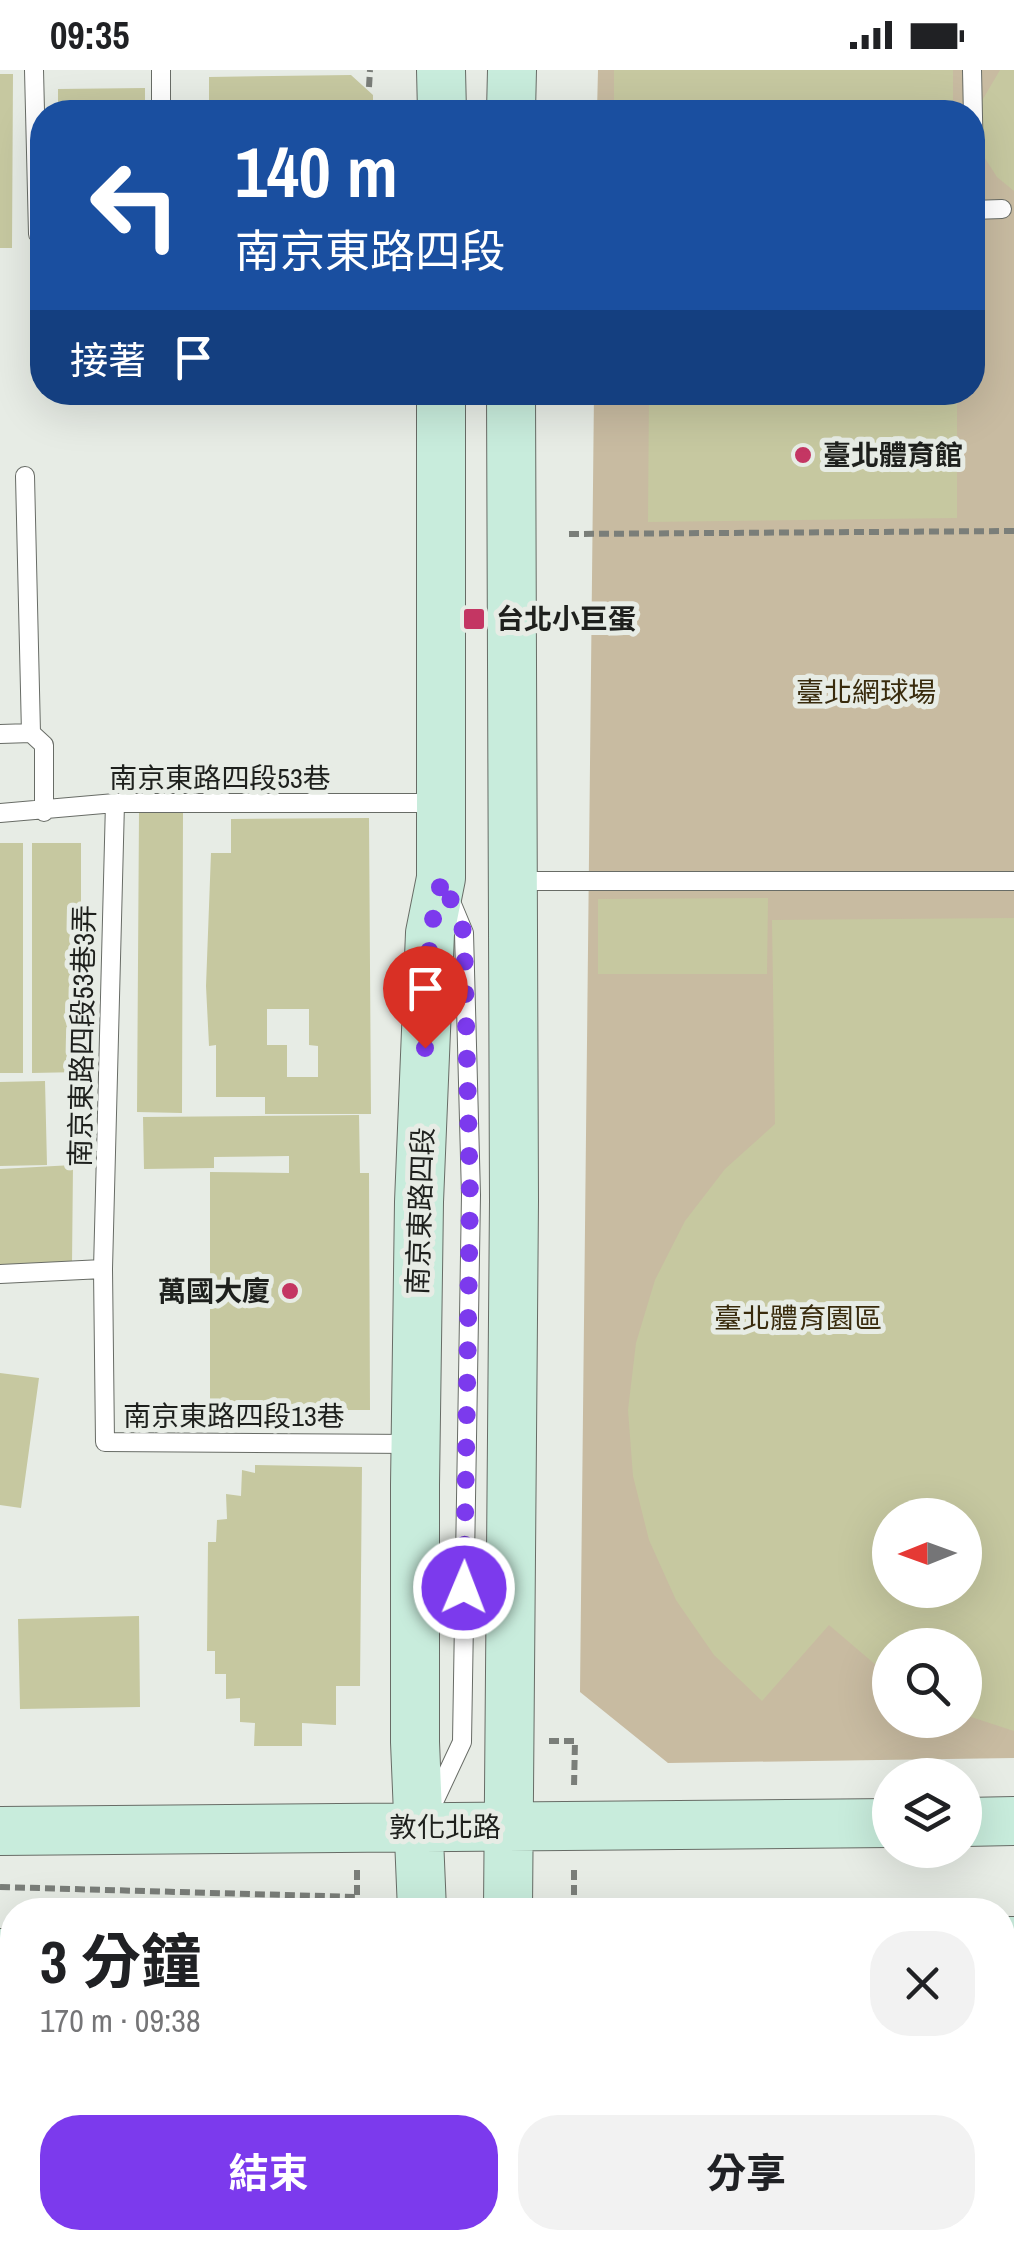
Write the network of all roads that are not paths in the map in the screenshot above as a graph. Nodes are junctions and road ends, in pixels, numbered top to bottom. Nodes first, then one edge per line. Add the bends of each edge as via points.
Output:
1 (34, 70) edge
2 (161, 70) edge
3 (441, 70) edge
4 (512, 70) edge
5 (972, 70) edge
6 (35, 100) edge
7 (162, 100) edge
8 (442, 100) edge
9 (511, 100) edge
10 (972, 100) edge
11 (1002, 209) dead end
12 (985, 210) edge
13 (442, 405) edge
14 (511, 405) edge
15 (25, 476) dead end
16 (31, 733) junction
17 (0, 734) edge
18 (115, 803) junction
19 (440, 803) junction
20 (44, 812) junction
21 (0, 813) edge
22 (442, 878) junction
23 (510, 881) junction
24 (1014, 881) edge
25 (103, 1269) junction
26 (0, 1274) edge
27 (416, 1444) junction
28 (982, 1822) edge
29 (1014, 1822) edge
30 (872, 1823) edge
31 (510, 1827) junction
32 (421, 1828) junction
33 (0, 1831) edge
34 (422, 1898) edge
35 (508, 1898) edge

1 - 6 lane
2 - 7 lane
3 - 8 main road
4 - 9 main road
5 - 10 lane
11 - 12 lane
13 - 19 main road, 南京東路四段
14 - 23 main road
15 - 16 lane
16 - 17 lane
16 - 20 lane via 44,745
18 - 19 lane, 南京東路四段53巷
18 - 20 lane, 南京東路四段53巷
18 - 25 lane, 南京東路四段53巷3弄
19 - 22 main road, 南京東路四段
20 - 21 lane, 南京東路四段53巷
22 - 27 main road, 南京東路四段 via 430,933
22 - 32 lane via 464,933 470,1176 462,1742
23 - 24 lane
23 - 31 main road
25 - 26 lane
25 - 27 lane, 南京東路四段13巷 via 104,1442
27 - 32 main road, 南京東路四段
28 - 29 main road
30 - 31 main road, 敦化北路
31 - 32 main road, 敦化北路
31 - 35 main road
32 - 33 main road, 敦化北路
32 - 34 main road, 南京東路四段

